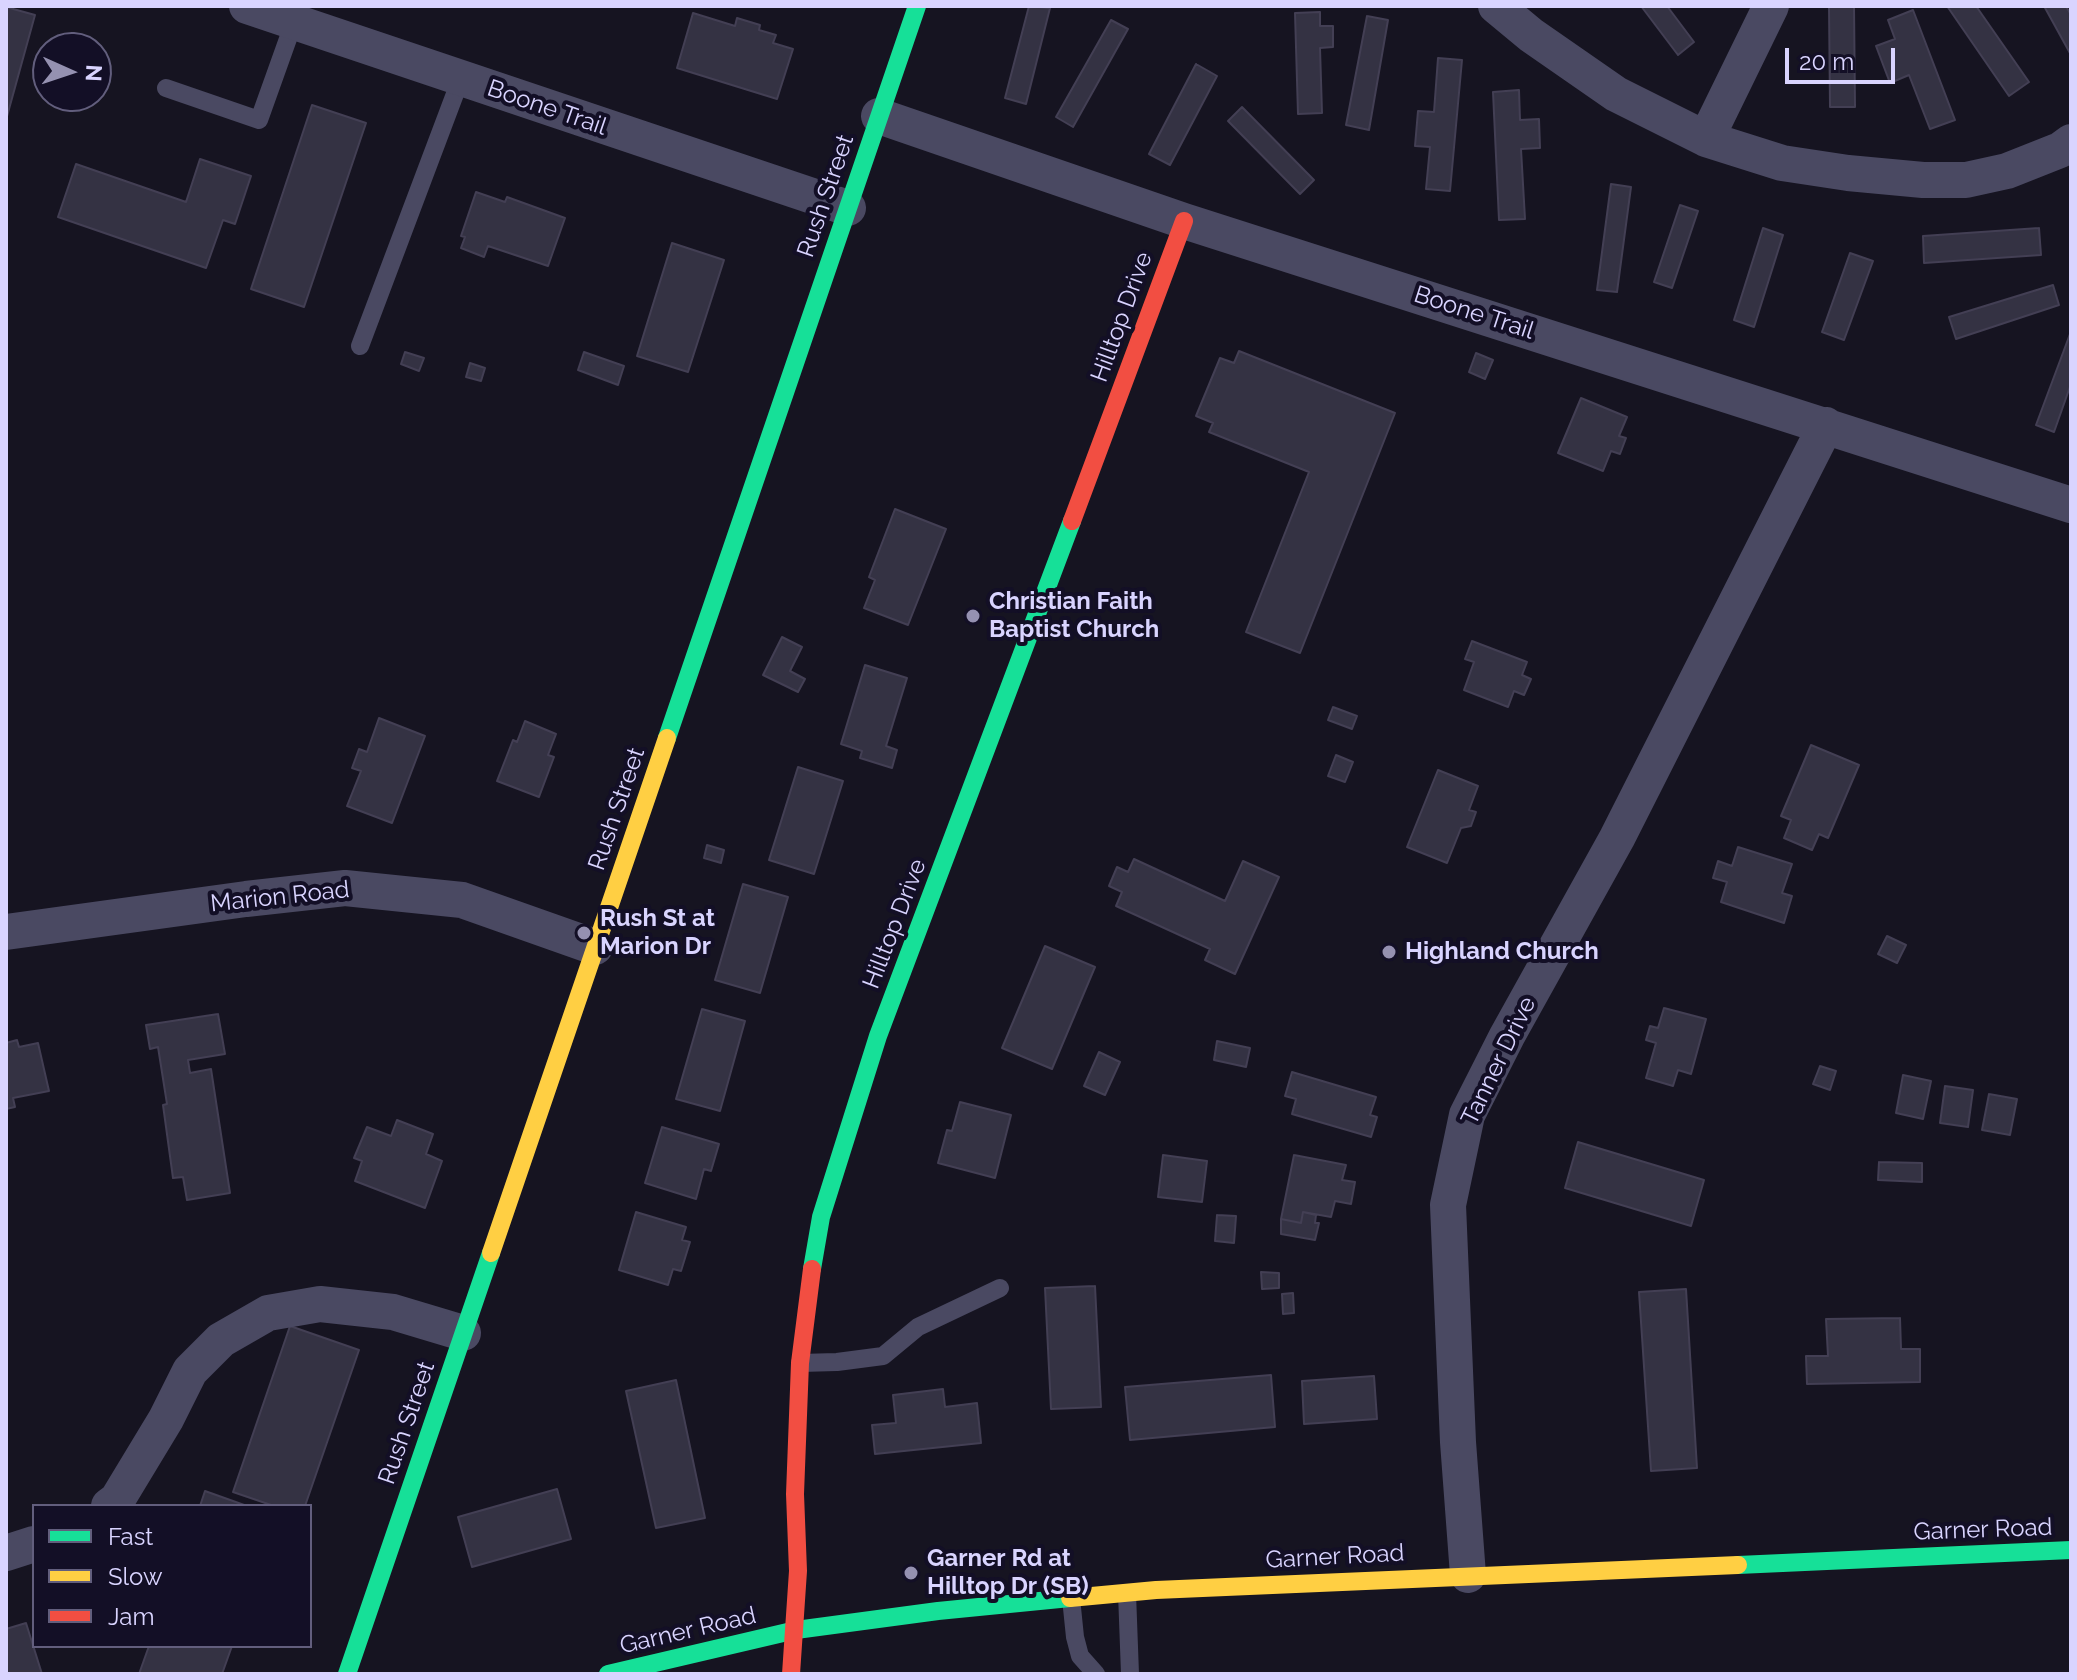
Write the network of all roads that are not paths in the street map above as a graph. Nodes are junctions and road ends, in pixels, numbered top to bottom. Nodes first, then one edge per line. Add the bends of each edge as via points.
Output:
1 (247, 6) edge
2 (917, 6) edge
3 (1496, 6) edge
4 (1771, 6) edge
5 (294, 22) junction
6 (461, 78) junction
7 (166, 88) dead end
8 (879, 116) junction
9 (1706, 139) junction
10 (2067, 156) edge
11 (848, 208) junction
12 (1184, 221) junction
13 (360, 346) dead end
14 (1826, 425) junction
15 (2071, 505) edge
16 (6, 932) edge
17 (595, 947) junction
18 (1000, 1288) dead end
19 (463, 1333) junction
20 (800, 1363) junction
21 (112, 1504) edge
22 (32, 1545) edge
23 (2071, 1550) edge
24 (6, 1553) edge
25 (1468, 1575) junction
26 (1127, 1593) junction
27 (1071, 1598) junction
28 (796, 1630) junction
29 (347, 1674) edge
30 (608, 1674) edge
31 (791, 1674) edge
32 (1096, 1674) edge
33 (1130, 1674) edge

1 - 5 street, Boone Trail
2 - 8 street, Rush Street
3 - 9 street via 1616,94
4 - 9 street
5 - 6 street, Boone Trail
5 - 7 lane via 259,120
6 - 11 street, Boone Trail
6 - 13 lane
8 - 11 street, Rush Street
8 - 12 street, Boone Trail
9 - 10 street via 1782,163 1923,180 1966,180
11 - 17 street, Rush Street
12 - 14 street, Boone Trail
12 - 20 street, Hilltop Drive via 873,1050 821,1217
14 - 15 street, Boone Trail
14 - 25 street, Tanner Drive via 1617,838 1467,1115 1448,1205
16 - 17 street, Marion Road via 345,888 462,900
17 - 19 street, Rush Street
18 - 20 lane via 918,1327 883,1356
19 - 21 street via 393,1312 320,1304 268,1313 221,1340 190,1371
19 - 29 street, Rush Street
20 - 28 street, Hilltop Drive
22 - 24 street
23 - 25 street, Garner Road
25 - 26 street, Garner Road
26 - 27 street, Garner Road
26 - 33 lane
27 - 28 street, Garner Road
27 - 32 lane via 1080,1656
28 - 30 street, Garner Road
28 - 31 street, Hilltop Drive

